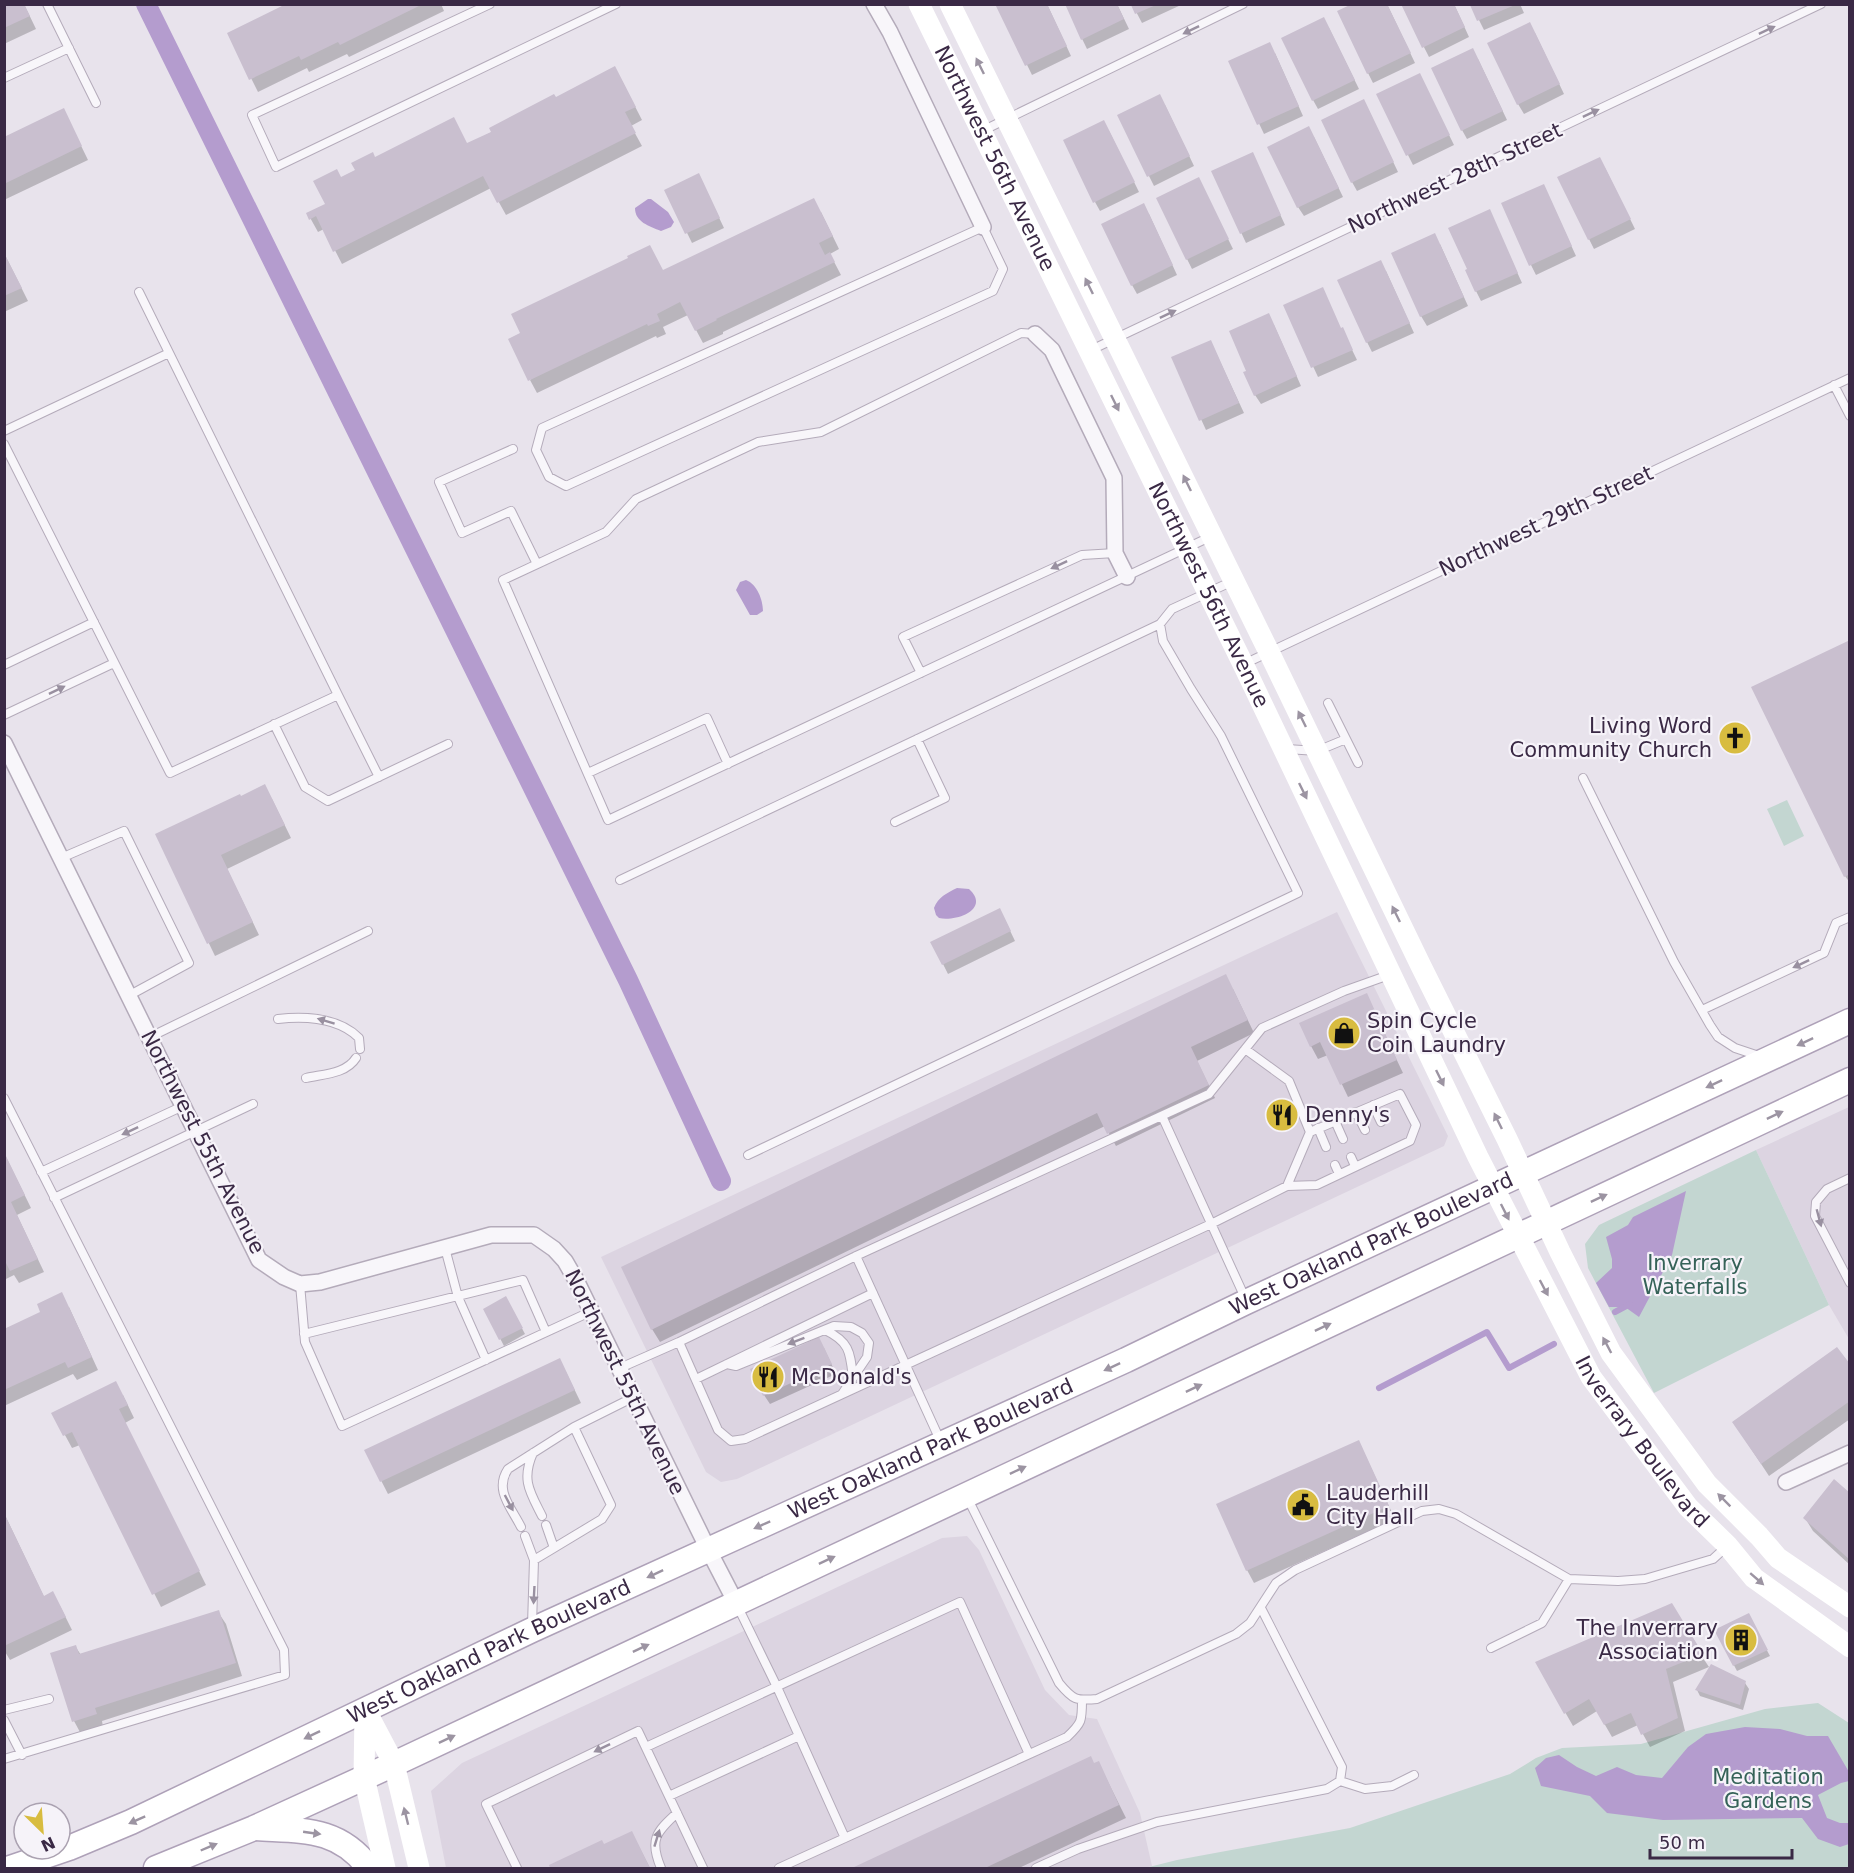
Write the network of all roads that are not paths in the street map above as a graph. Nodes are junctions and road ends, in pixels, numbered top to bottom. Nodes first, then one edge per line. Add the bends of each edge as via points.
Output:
1 (47, 4) edge
2 (490, 4) edge
3 (616, 4) edge
4 (874, 4) edge
5 (919, 4) edge
6 (950, 4) edge
7 (1244, 4) edge
8 (1821, 4) edge
9 (69, 48) junction
10 (4, 78) edge
11 (96, 103) dead end
12 (1006, 118) junction
13 (980, 132) junction
14 (983, 227) junction
15 (139, 292) dead end
16 (1035, 334) joint
17 (1115, 339) junction
18 (1089, 351) junction
19 (169, 352) junction
20 (1850, 378) edge
21 (1834, 385) junction
22 (1850, 416) edge
23 (4, 431) edge
24 (4, 444) edge
25 (513, 449) dead end
26 (1212, 536) junction
27 (1186, 549) junction
28 (1115, 553) junction
29 (537, 564) junction
30 (1127, 577) junction
31 (1234, 581) junction
32 (1208, 593) junction
33 (94, 622) junction
34 (1160, 624) junction
35 (1269, 652) junction
36 (114, 663) junction
37 (1243, 664) junction
38 (4, 665) edge
39 (921, 673) junction
40 (338, 695) junction
41 (1328, 703) dead end
42 (4, 715) edge
43 (274, 724) junction
44 (917, 739) junction
45 (1346, 739) junction
46 (4, 743) edge
47 (448, 744) dead end
48 (1283, 748) junction
49 (1317, 751) junction
50 (1358, 763) dead end
51 (728, 764) junction
52 (588, 773) junction
53 (379, 777) junction
54 (1582, 778) dead end
55 (895, 822) dead end
56 (62, 858) junction
57 (620, 880) dead end
58 (1850, 916) edge
59 (368, 931) dead end
60 (1390, 974) junction
61 (130, 995) junction
62 (1702, 1010) junction
63 (278, 1019) dead end
64 (1850, 1021) edge
65 (150, 1037) junction
66 (1245, 1048) junction
67 (360, 1049) dead end
68 (356, 1058) dead end
69 (1767, 1059) junction
70 (306, 1078) dead end
71 (1850, 1080) edge
72 (4, 1098) edge
73 (253, 1104) dead end
74 (1372, 1105) junction
75 (183, 1106) junction
76 (1356, 1112) junction
77 (1162, 1116) junction
78 (1335, 1121) junction
79 (1381, 1122) dead end
80 (1314, 1130) junction
81 (1365, 1130) dead end
82 (195, 1131) junction
83 (1343, 1139) dead end
84 (1389, 1139) dead end
85 (1326, 1147) dead end
86 (1394, 1148) junction
87 (748, 1155) dead end
88 (1351, 1157) dead end
89 (1335, 1165) dead end
90 (1355, 1166) junction
91 (41, 1172) junction
92 (1339, 1174) junction
93 (1523, 1174) junction
94 (1850, 1178) edge
95 (1287, 1186) junction
96 (1493, 1188) junction
97 (54, 1198) junction
98 (1546, 1223) junction
99 (1211, 1224) junction
100 (1518, 1236) junction
101 (445, 1248) junction
102 (856, 1256) junction
103 (1850, 1283) edge
104 (300, 1284) junction
105 (873, 1293) junction
106 (458, 1297) junction
107 (1246, 1302) junction
108 (591, 1311) junction
109 (825, 1330) junction
110 (546, 1332) junction
111 (304, 1335) junction
112 (679, 1342) junction
113 (486, 1360) junction
114 (727, 1364) junction
115 (906, 1365) junction
116 (620, 1368) junction
117 (853, 1378) junction
118 (696, 1379) junction
119 (841, 1395) junction
120 (633, 1397) junction
121 (574, 1426) junction
122 (941, 1444) junction
123 (534, 1452) junction
124 (1850, 1453) edge
125 (1786, 1482) dead end
126 (965, 1494) junction
127 (542, 1516) dead end
128 (546, 1525) dead end
129 (521, 1527) dead end
130 (525, 1536) dead end
131 (1727, 1545) junction
132 (554, 1548) junction
133 (708, 1549) junction
134 (1778, 1558) junction
135 (534, 1560) junction
136 (1569, 1579) junction
137 (736, 1603) junction
138 (1850, 1607) edge
139 (1261, 1608) junction
140 (532, 1630) junction
141 (1850, 1647) edge
142 (1491, 1648) dead end
143 (777, 1687) junction
144 (49, 1699) dead end
145 (1082, 1700) junction
146 (365, 1709) junction
147 (4, 1710) edge
148 (4, 1720) edge
149 (799, 1736) junction
150 (646, 1747) junction
151 (1029, 1754) junction
152 (22, 1755) junction
153 (4, 1759) edge
154 (394, 1764) junction
155 (1414, 1775) dead end
156 (364, 1777) junction
157 (1340, 1781) junction
158 (669, 1796) junction
159 (677, 1813) junction
160 (254, 1828) junction
161 (845, 1838) junction
162 (10, 1869) edge
163 (156, 1869) edge
164 (369, 1869) edge
165 (385, 1869) edge
166 (419, 1869) edge
167 (517, 1869) edge
168 (661, 1869) edge
169 (703, 1869) edge
170 (779, 1869) edge
171 (1036, 1869) edge

1 - 9 lane
2 - 3 lane via 252,115 276,167
4 - 14 street, Northwest 56th Avenue
5 - 13 street, Northwest 56th Avenue
12 -> 6 street, Northwest 56th Avenue
7 -> 12 lane
17 -> 8 lane, Northwest 28th Street
9 - 10 lane
9 - 11 lane
12 - 13 lane
17 -> 12 street, Northwest 56th Avenue
13 - 18 street, Northwest 56th Avenue
14 - 14 lane via 1004,269 993,291 566,486 549,477 536,450 542,428
15 - 19 lane
16 - 28 street via 1052,350 1114,478
16 - 29 lane via 1021,333 821,432 758,442 636,499 606,532
17 - 18 lane, Northwest 28th Street
26 -> 17 street, Northwest 56th Avenue
18 -> 27 street, Northwest 56th Avenue
19 - 23 lane
19 - 40 lane
20 - 21 lane, Northwest 29th Street
21 - 22 lane
21 - 35 lane, Northwest 29th Street
24 - 33 lane
25 - 29 lane via 439,482 462,532 511,511
26 - 27 lane
26 - 31 street, Northwest 56th Avenue
27 - 30 lane
27 - 32 street, Northwest 56th Avenue
28 - 30 street
28 -> 39 lane via 1082,555 903,637
29 - 52 lane via 503,580
30 - 39 lane
31 - 32 lane
31 - 35 street, Northwest 56th Avenue
32 - 34 lane via 1172,609
32 - 37 street, Northwest 56th Avenue
33 - 36 lane
33 - 38 lane
34 - 44 lane
34 - 87 lane via 1163,641 1221,736 1298,894
35 - 37 lane, Northwest 29th Street
49 -> 35 street, Northwest 56th Avenue
42 -> 36 lane
36 - 43 lane via 170,773
37 - 48 street, Northwest 56th Avenue
39 - 51 lane
40 - 43 lane
40 - 53 lane
41 - 45 lane
43 - 53 lane via 305,787 328,801
44 - 55 lane via 945,798
44 - 57 lane
45 - 49 lane
45 - 50 lane
46 - 56 street, Northwest 55th Avenue
47 - 53 lane
48 - 49 lane
48 -> 60 street, Northwest 56th Avenue
93 -> 49 street, Northwest 56th Avenue
51 - 52 lane via 707,718
51 - 52 lane via 608,820
54 - 62 lane
56 - 61 street, Northwest 55th Avenue
56 - 61 lane via 124,831 189,963
58 -> 62 lane via 1836,922 1824,953
59 - 65 lane
60 - 66 lane via 1262,1028
60 -> 96 street, Northwest 56th Avenue
61 - 65 street, Northwest 55th Avenue
62 - 69 lane via 1718,1037
67 -> 63 lane via 359,1038 353,1032 332,1022 301,1017
64 -> 69 main road, West Oakland Park Boulevard
65 - 75 street, Northwest 55th Avenue
66 - 77 lane via 1209,1094
66 - 80 lane via 1288,1081
68 - 70 lane via 341,1070
69 -> 93 main road, West Oakland Park Boulevard
98 -> 71 main road
72 - 91 lane
73 - 82 lane
74 - 76 lane
74 - 79 lane
74 - 86 lane via 1400,1094 1416,1125 1410,1141
75 - 82 street, Northwest 55th Avenue
75 -> 91 lane
76 - 78 lane
76 - 81 lane
77 - 99 lane
77 - 102 lane
78 - 80 lane
78 - 83 lane
80 - 85 lane
80 - 95 lane
82 - 97 lane
82 - 104 street, Northwest 55th Avenue via 260,1260
84 - 86 lane
86 - 90 lane via 1376,1152
88 - 90 lane
89 - 92 lane
90 - 92 lane
91 - 97 lane
92 - 95 lane via 1317,1185
93 - 96 main road, West Oakland Park Boulevard
93 - 98 street, Inverrary Boulevard
94 -> 103 lane via 1827,1189 1816,1202 1815,1216
95 - 99 lane
96 -> 100 street, Inverrary Boulevard
96 - 107 main road, West Oakland Park Boulevard
97 - 152 lane via 284,1650 285,1675
98 - 100 main road
134 -> 98 street, Inverrary Boulevard via 1707,1484 1611,1353
99 - 107 lane
99 - 115 lane
126 -> 100 main road
100 -> 131 street, Inverrary Boulevard via 1591,1377 1688,1507
101 - 104 street, Northwest 55th Avenue
101 - 106 lane
101 - 108 street, Northwest 55th Avenue via 491,1235 534,1235 565,1261
102 - 105 lane
102 - 112 lane
104 - 111 lane
105 - 114 lane
105 - 115 lane
106 - 110 lane via 523,1280
106 - 111 lane
106 - 113 lane
107 -> 122 main road, West Oakland Park Boulevard
108 - 110 lane
108 - 116 street, Northwest 55th Avenue
109 -> 114 lane via 736,1366
109 - 117 lane via 844,1341
109 - 117 lane via 851,1327 869,1343 867,1357
110 - 113 lane
111 - 113 lane via 342,1426
112 - 116 lane
112 - 118 lane
114 - 118 lane
115 - 119 lane
115 - 122 lane
116 - 120 street, Northwest 55th Avenue
117 - 119 lane
118 - 119 lane via 718,1430 731,1441 745,1439
120 - 121 lane
120 - 133 street, Northwest 55th Avenue
121 - 123 lane
121 - 132 lane via 611,1505 602,1519
122 -> 133 main road, West Oakland Park Boulevard
123 - 127 lane via 528,1464 527,1485
123 -> 129 lane via 502,1477 501,1489
124 - 125 street
137 -> 126 main road
126 - 145 lane via 1059,1683 1071,1697
128 - 132 lane
130 - 135 lane
131 - 134 street via 1734,1540 1743,1542
131 - 136 lane via 1713,1559 1645,1579
131 -> 141 street, Inverrary Boulevard via 1754,1578
132 - 135 lane
133 - 137 street, Northwest 55th Avenue
133 -> 140 main road, West Oakland Park Boulevard
134 - 138 street, Inverrary Boulevard
135 -> 140 lane
136 - 139 lane via 1456,1514 1439,1509 1422,1511 1295,1570 1276,1583
136 - 142 lane via 1542,1623
137 - 143 lane
154 -> 137 main road
139 - 145 lane via 1236,1634 1097,1698
139 - 157 lane via 1342,1767
140 - 146 main road, West Oakland Park Boulevard
143 - 149 lane
143 - 150 lane
143 - 151 lane via 960,1602
144 - 147 lane
145 - 151 lane via 1079,1726 1067,1737
146 - 154 street
146 - 156 street
146 -> 162 main road, West Oakland Park Boulevard via 131,1822
148 - 152 lane
149 - 158 lane
149 - 161 lane
150 - 158 lane
150 -> 167 lane via 638,1731 486,1804
151 - 161 lane
152 - 153 lane
154 - 156 main road
166 -> 154 street
155 - 157 lane via 1392,1786 1365,1789
156 - 160 main road
156 - 165 street
157 - 171 lane via 1326,1789 1157,1822 1078,1849
158 - 159 lane
168 -> 159 lane via 654,1843 659,1829
159 - 169 lane
163 -> 160 main road
160 -> 164 main road via 325,1834 346,1845
161 - 170 lane

